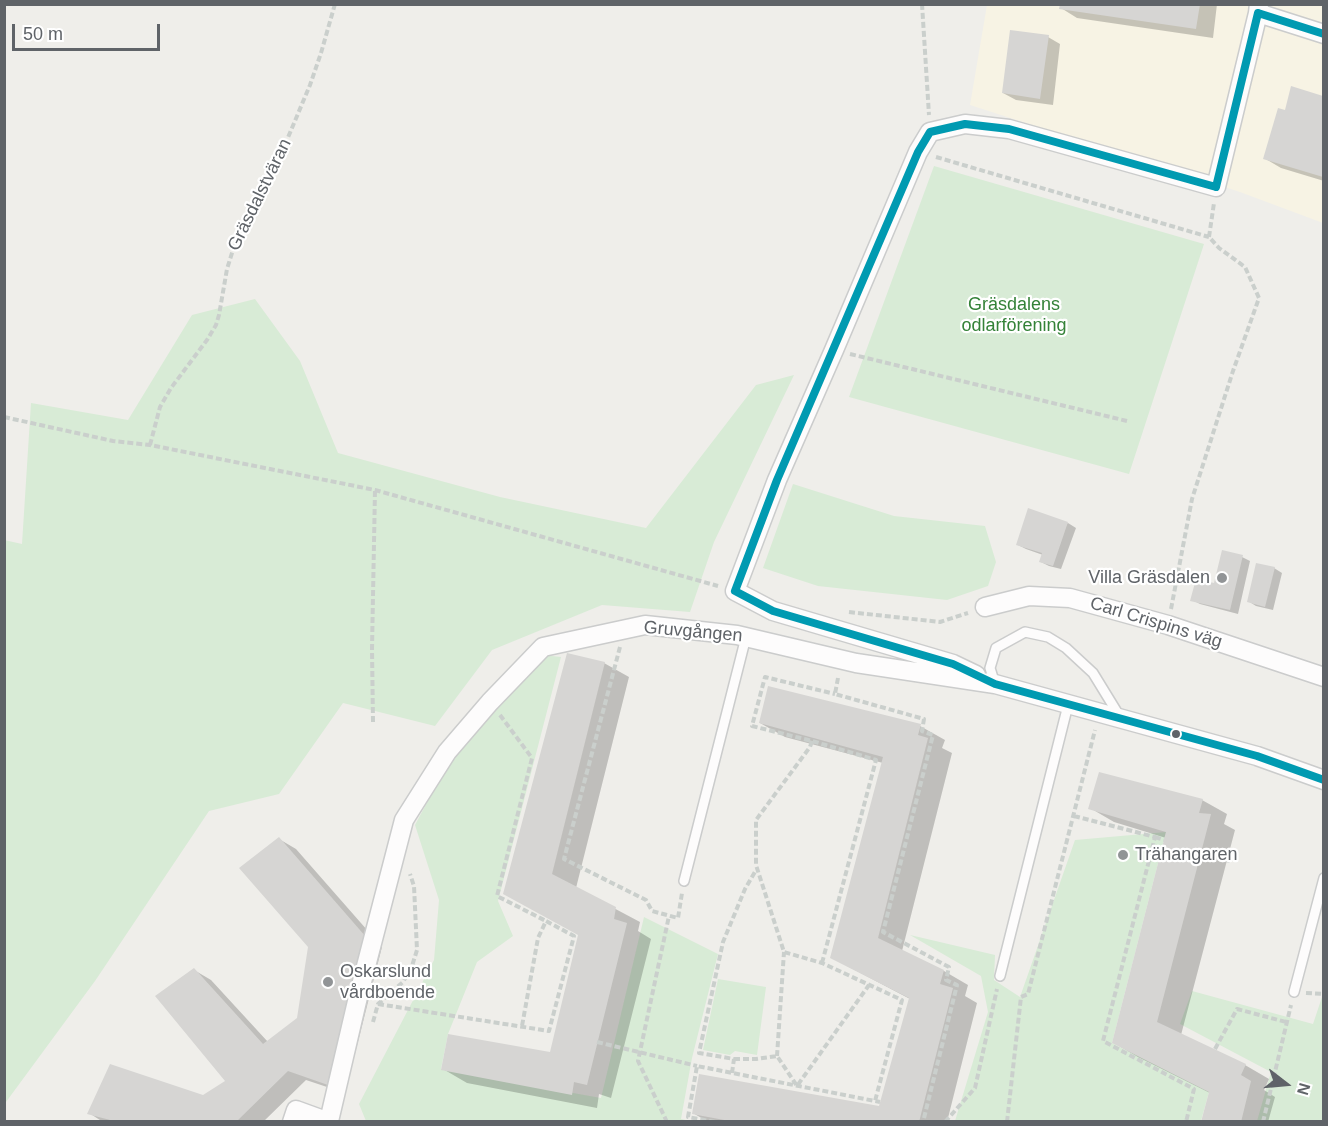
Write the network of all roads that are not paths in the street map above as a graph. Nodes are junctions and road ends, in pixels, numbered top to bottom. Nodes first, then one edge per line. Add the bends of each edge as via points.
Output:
1 (1259, 9) edge
2 (1323, 34) edge
3 (985, 607) road end
4 (746, 637) junction
5 (1323, 677) edge
6 (995, 684) junction
7 (1068, 705) junction
8 (1120, 717) junction
9 (1323, 780) edge
10 (1323, 878) edge
11 (684, 881) road end
12 (1000, 976) road end
13 (1294, 992) road end
14 (329, 1121) edge
15 (292, 1122) edge

1 - 2 street
1 - 6 street via 1216,187 1009,129 965,124 930,132 777,480 735,591 773,611 953,664
3 - 5 street, Carl Crispins väg via 1029,596 1071,598 1168,625
4 - 6 street, Gruvgången via 856,663
4 - 11 lane
4 - 14 street, Gruvgången via 645,624 543,646 490,702 447,752 404,819
6 - 7 street, Gruvgången
6 - 8 lane via 990,668 996,648 1025,632 1048,636 1093,673
7 - 8 street, Gruvgången
7 - 12 lane
8 - 9 street, Gruvgången via 1257,756
10 - 13 lane
14 - 15 street, Gruvgången via 296,1110

